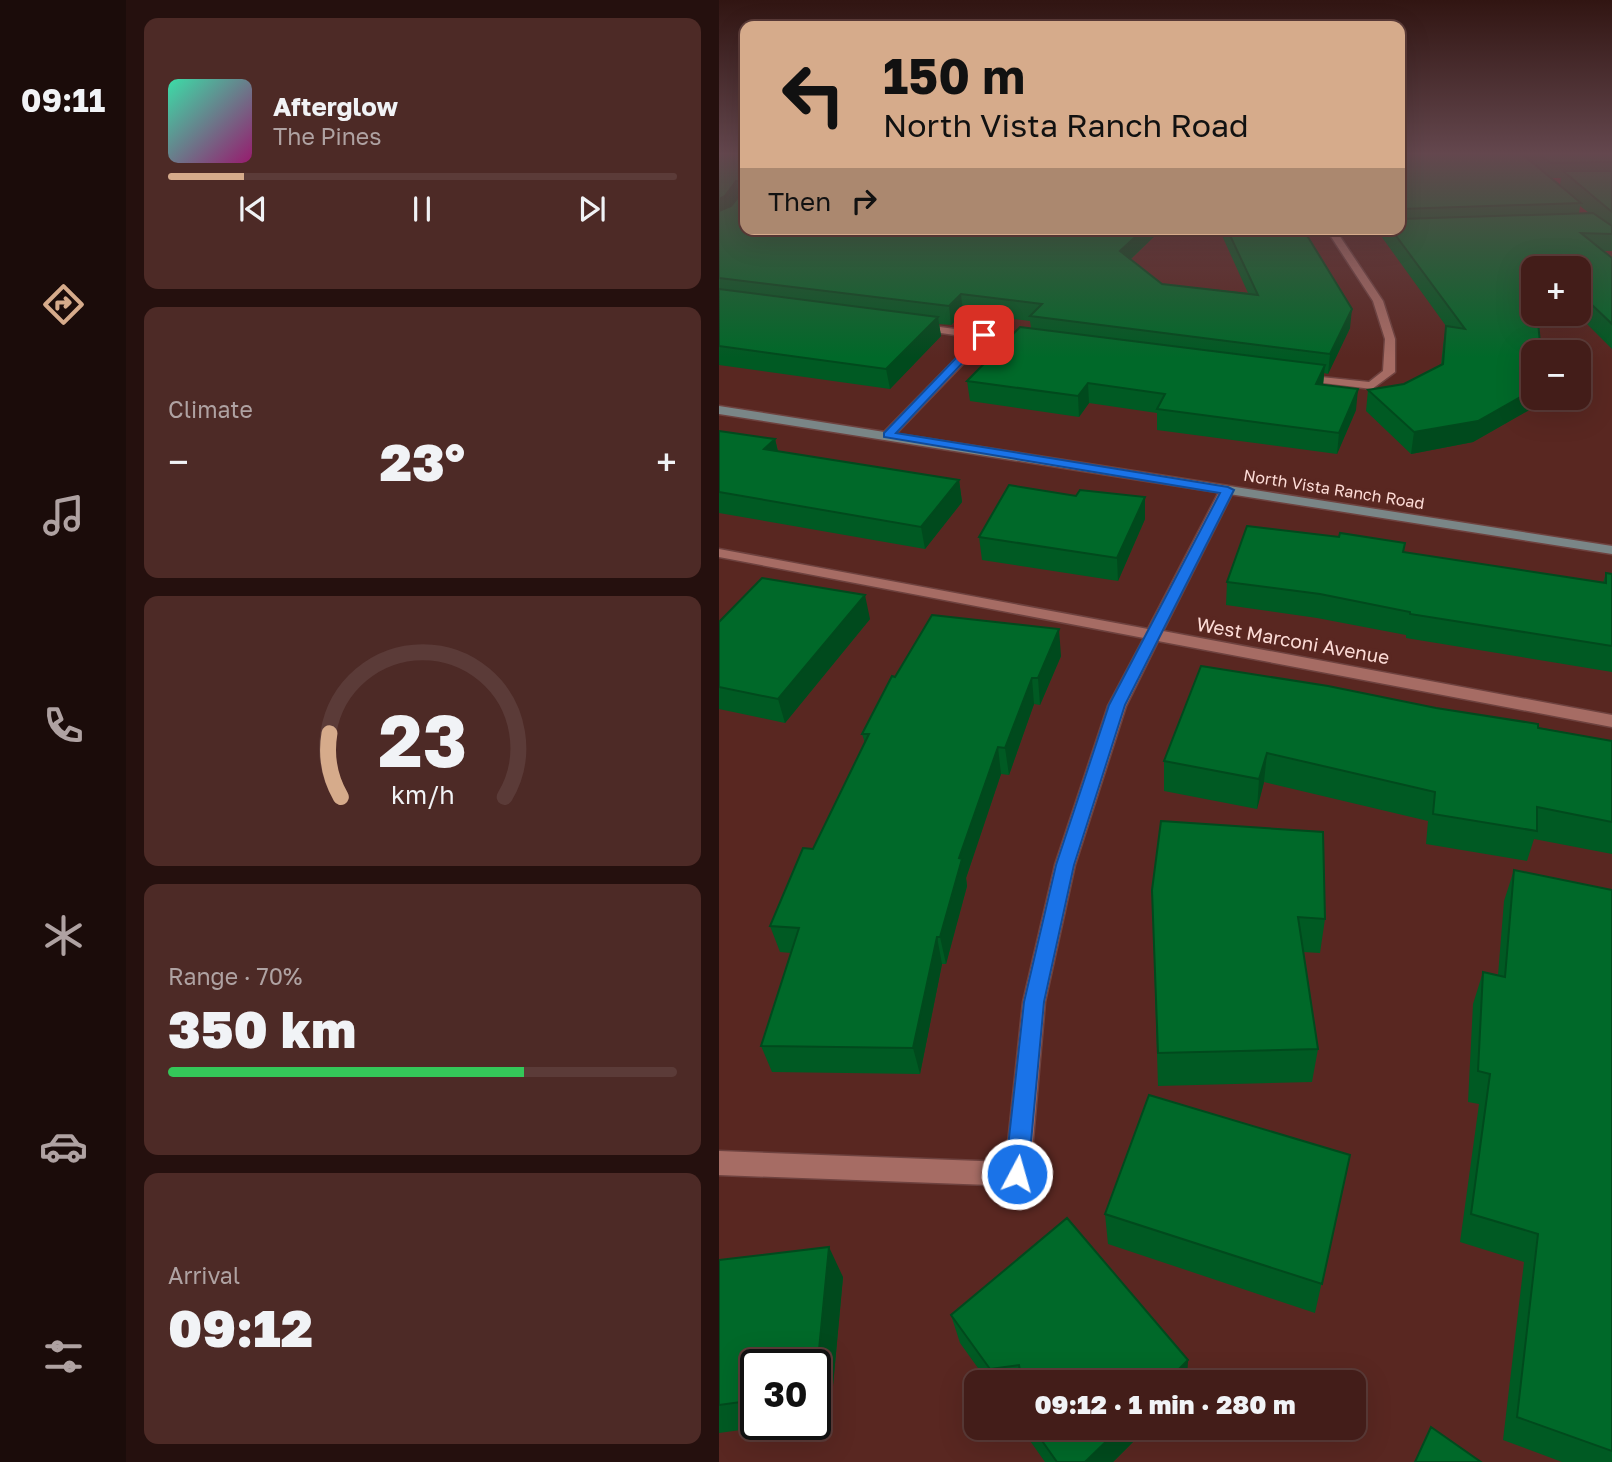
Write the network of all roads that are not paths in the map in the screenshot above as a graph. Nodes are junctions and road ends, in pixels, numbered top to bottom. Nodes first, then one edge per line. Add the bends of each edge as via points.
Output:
1 (1405, 230) edge
2 (1414, 230) edge
3 (1334, 235) edge
4 (902, 325) edge
5 (984, 335) junction
6 (1050, 344) edge
7 (1284, 376) edge
8 (719, 410) edge
9 (888, 435) junction
10 (1228, 490) junction
11 (1612, 550) edge
12 (719, 554) edge
13 (1151, 635) junction
14 (1612, 721) edge
15 (719, 1163) edge

1 - 2 street
3 - 7 street via 1378,301 1390,339 1389,372 1372,386
4 - 5 street
5 - 6 street
5 - 9 street
8 - 9 street, North Vista Ranch Road
9 - 10 street, North Vista Ranch Road
10 - 11 street, North Vista Ranch Road
10 - 13 street
12 - 13 street, West Marconi Avenue
13 - 14 street, West Marconi Avenue
13 - 15 street via 1117,705 1065,865 1034,1002 1017,1174

